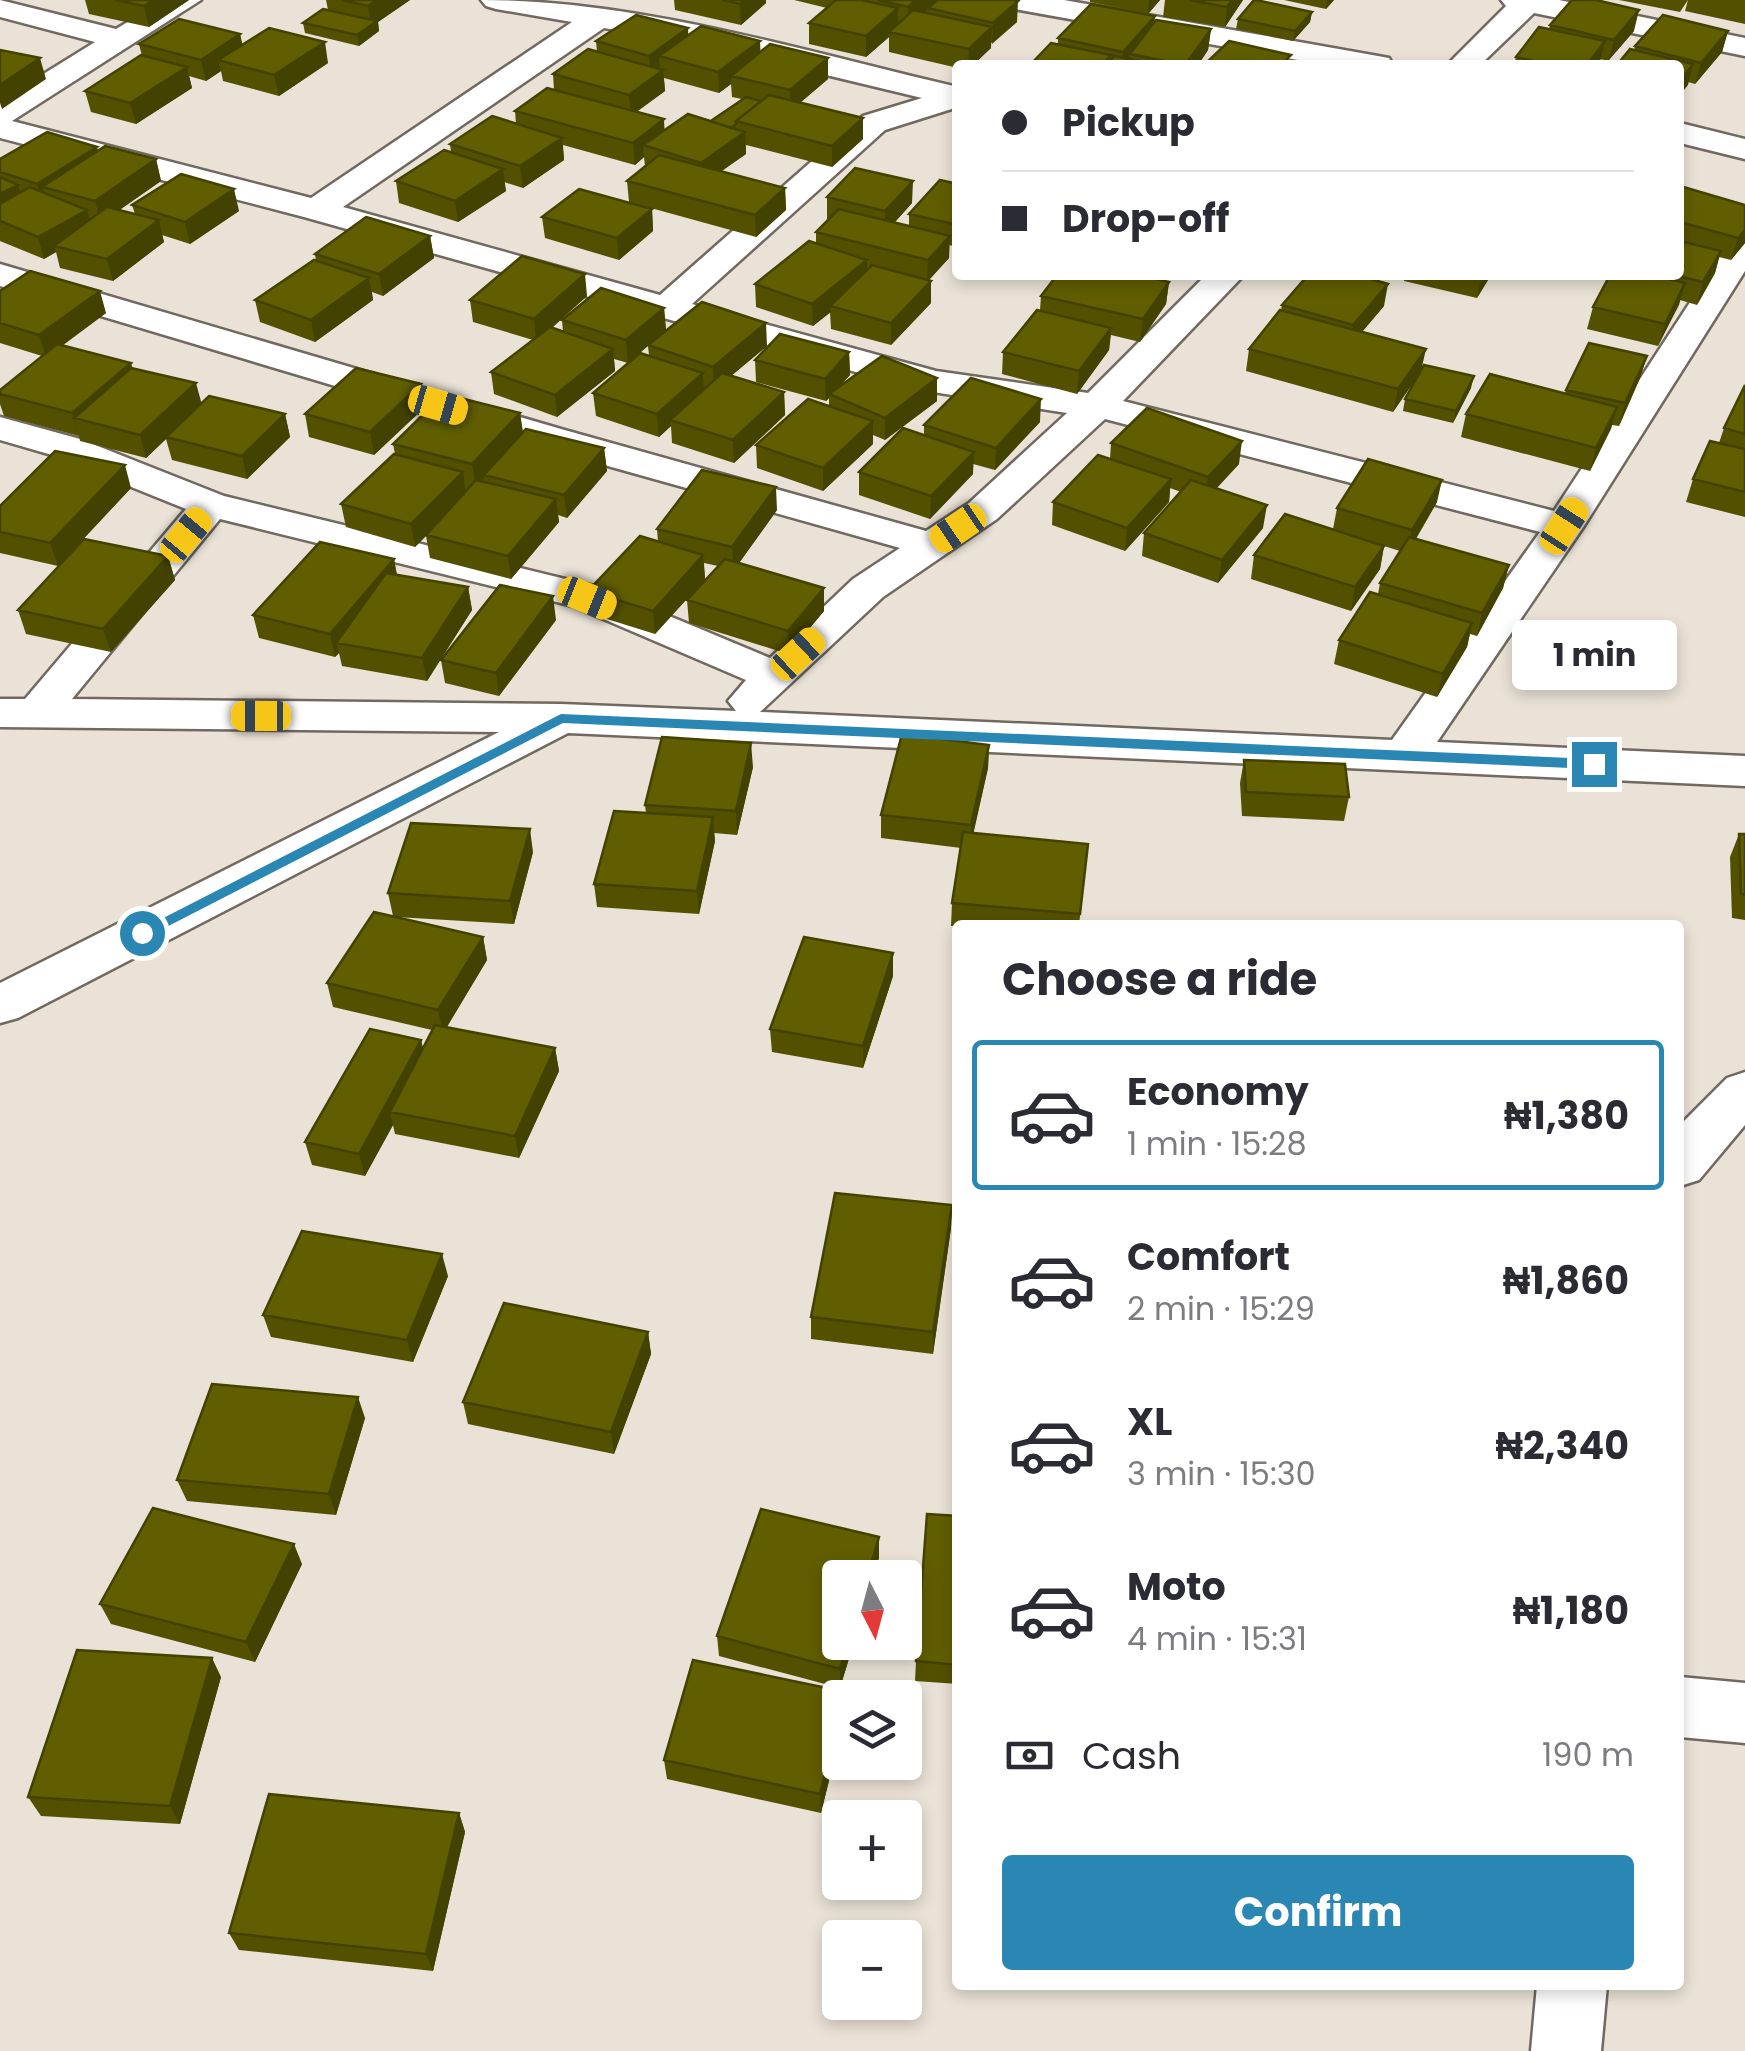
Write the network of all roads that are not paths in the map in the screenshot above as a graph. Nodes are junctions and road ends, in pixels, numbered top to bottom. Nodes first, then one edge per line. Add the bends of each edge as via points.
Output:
1 (186, 0) edge
2 (496, 0) edge
3 (1014, 0) edge
4 (1525, 1) edge
5 (0, 8) edge
6 (598, 18) junction
7 (120, 39) junction
8 (1743, 43) edge
9 (1350, 60) edge
10 (1467, 60) edge
11 (952, 96) edge
12 (952, 99) edge
13 (0, 116) edge
14 (0, 128) edge
15 (1684, 134) edge
16 (1745, 148) edge
17 (316, 210) junction
18 (1745, 244) edge
19 (0, 274) edge
20 (1221, 280) edge
21 (667, 308) junction
22 (1098, 406) junction
23 (0, 428) edge
24 (211, 506) junction
25 (1564, 526) junction
26 (932, 545) junction
27 (775, 676) junction
28 (18, 714) edge
29 (561, 718) junction
30 (726, 724) junction
31 (1405, 755) junction
32 (1745, 771) edge
33 (0, 1005) edge
34 (1745, 1092) edge
35 (1684, 1158) edge
36 (1684, 1706) edge
37 (1745, 1713) edge
38 (1572, 1990) edge
39 (1566, 2051) edge

1 - 7 street
2 - 6 street
3 - 9 street
4 - 8 street
4 - 10 street
5 - 7 street
6 - 11 street
6 - 17 street
7 - 13 street
12 - 21 street via 874,123
14 - 17 street
15 - 16 street
17 - 21 street
18 - 25 street
19 - 26 street
20 - 22 street
21 - 22 street via 933,382
22 - 25 street
22 - 26 street via 983,512
23 - 24 street
24 - 27 street via 587,598
24 - 28 street
25 - 31 street
26 - 27 street via 868,588
27 - 30 street
28 - 29 street
29 - 30 street
29 - 33 street
30 - 31 street
31 - 32 street
34 - 35 street
36 - 37 street
38 - 39 street

